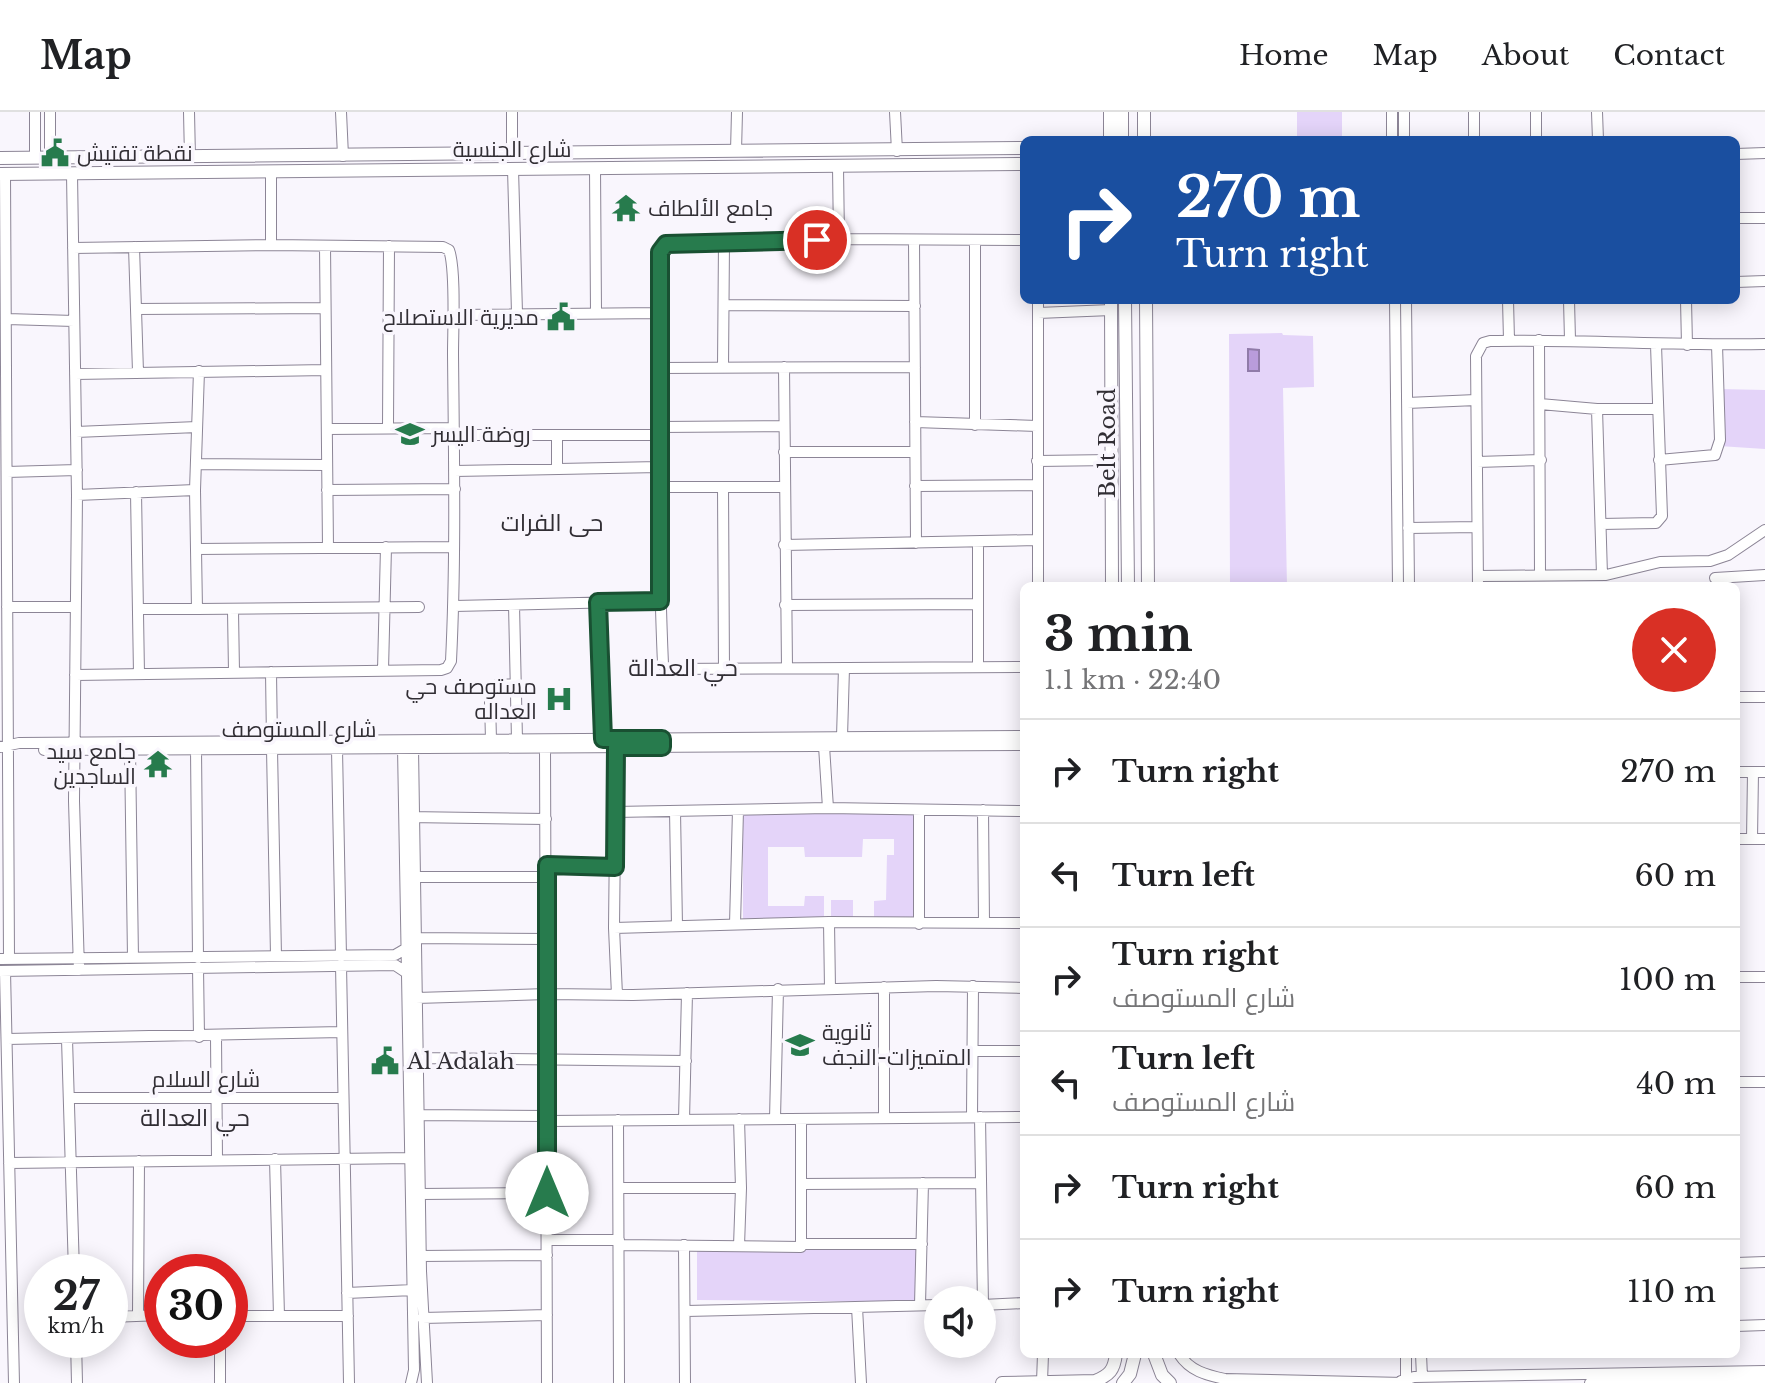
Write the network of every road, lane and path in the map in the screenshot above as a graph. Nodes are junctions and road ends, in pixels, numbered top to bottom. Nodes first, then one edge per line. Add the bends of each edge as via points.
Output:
1 (35, 112) edge
2 (50, 112) edge
3 (189, 112) edge
4 (341, 112) edge
5 (512, 112) edge
6 (737, 112) edge
7 (895, 112) edge
8 (1110, 112) edge
9 (1122, 112) edge
10 (1144, 112) edge
11 (1392, 112) edge
12 (1404, 112) edge
13 (1474, 112) edge
14 (1536, 112) edge
15 (1597, 112) edge
16 (1116, 136) edge
17 (1117, 136) edge
18 (1144, 136) edge
19 (1392, 136) edge
20 (1404, 136) edge
21 (1474, 136) edge
22 (1536, 136) edge
23 (1598, 136) edge
24 (1020, 148) edge
25 (736, 151) junction
26 (897, 151) junction
27 (621, 152) junction
28 (642, 152) junction
29 (512, 153) junction
30 (1765, 153) edge
31 (1740, 154) edge
32 (343, 156) junction
33 (0, 158) edge
34 (35, 158) junction
35 (50, 158) junction
36 (111, 158) junction
37 (190, 158) junction
38 (1020, 164) edge
39 (838, 167) junction
40 (595, 168) junction
41 (513, 169) junction
42 (621, 169) junction
43 (639, 169) junction
44 (271, 171) junction
45 (110, 173) junction
46 (2, 174) edge
47 (72, 174) junction
48 (1740, 218) edge
49 (1765, 218) edge
50 (839, 239) junction
51 (914, 240) junction
52 (975, 240) junction
53 (1020, 240) edge
54 (724, 242) junction
55 (271, 245) junction
56 (325, 246) junction
57 (389, 246) junction
58 (134, 247) junction
59 (73, 248) junction
60 (1765, 281) edge
61 (1740, 282) edge
62 (1038, 304) edge
63 (1125, 304) edge
64 (1146, 304) edge
65 (1395, 304) edge
66 (1406, 304) edge
67 (1508, 304) edge
68 (1569, 304) edge
69 (1686, 304) edge
70 (725, 305) junction
71 (1111, 305) edge
72 (915, 306) junction
73 (325, 308) junction
74 (136, 309) junction
75 (517, 313) junction
76 (596, 313) junction
77 (660, 313) junction
78 (1038, 313) junction
79 (453, 315) junction
80 (7, 319) junction
81 (74, 321) junction
82 (1509, 340) junction
83 (1539, 340) junction
84 (1570, 340) junction
85 (1765, 344) edge
86 (1656, 345) junction
87 (1687, 345) junction
88 (1717, 345) junction
89 (1146, 351) junction
90 (1126, 354) junction
91 (723, 367) junction
92 (784, 367) junction
93 (915, 367) junction
94 (659, 368) junction
95 (326, 370) junction
96 (3, 371) edge
97 (199, 371) junction
98 (138, 372) junction
99 (75, 374) junction
100 (1146, 387) junction
101 (1126, 389) junction
102 (1476, 400) junction
103 (1407, 403) junction
104 (1540, 404) junction
105 (1597, 409) junction
106 (1657, 409) junction
107 (915, 422) junction
108 (975, 425) junction
109 (784, 426) junction
110 (1037, 426) junction
111 (197, 427) junction
112 (388, 427) junction
113 (327, 429) junction
114 (454, 431) junction
115 (659, 431) junction
116 (76, 432) junction
117 (557, 435) junction
118 (784, 452) junction
119 (915, 452) junction
120 (1112, 460) junction
121 (1541, 460) junction
122 (1659, 460) junction
123 (1037, 461) junction
124 (1477, 462) junction
125 (196, 464) junction
126 (326, 465) junction
127 (659, 467) junction
128 (557, 469) junction
129 (77, 470) junction
130 (454, 471) junction
131 (7, 472) junction
132 (1037, 485) junction
133 (915, 486) junction
134 (660, 487) junction
135 (723, 487) junction
136 (784, 487) junction
137 (455, 489) junction
138 (195, 490) junction
139 (327, 490) junction
140 (136, 492) junction
141 (77, 495) junction
142 (1601, 524) junction
143 (1477, 527) junction
144 (1408, 528) junction
145 (1765, 530) edge
146 (1127, 538) junction
147 (1037, 540) junction
148 (978, 542) junction
149 (916, 543) junction
150 (784, 545) junction
151 (386, 547) junction
152 (453, 547) junction
153 (328, 548) junction
154 (197, 549) junction
155 (1716, 560) junction
156 (1540, 575) junction
157 (1765, 575) edge
158 (1607, 578) edge
159 (1478, 581) edge
160 (1038, 582) edge
161 (1112, 582) edge
162 (1113, 582) edge
163 (1128, 582) edge
164 (1148, 582) edge
165 (1398, 582) edge
166 (1409, 582) edge
167 (1715, 582) edge
168 (660, 601) junction
169 (598, 602) junction
170 (978, 604) junction
171 (514, 605) junction
172 (785, 605) junction
173 (384, 606) junction
174 (454, 606) junction
175 (7, 607) junction
176 (76, 607) junction
177 (419, 607) dead end
178 (138, 609) junction
179 (197, 609) junction
180 (233, 611) junction
181 (978, 667) junction
182 (1020, 667) edge
183 (787, 668) junction
184 (844, 668) junction
185 (383, 670) junction
186 (724, 670) junction
187 (234, 672) junction
188 (271, 672) junction
189 (139, 674) junction
190 (75, 675) junction
191 (516, 684) junction
192 (1740, 697) edge
193 (1765, 697) edge
194 (1020, 736) edge
195 (842, 737) junction
196 (603, 739) junction
197 (491, 740) junction
198 (517, 740) junction
199 (898, 741) junction
200 (662, 743) junction
201 (272, 745) junction
202 (317, 745) junction
203 (1020, 745) edge
204 (74, 746) junction
205 (237, 746) junction
206 (824, 746) junction
207 (3, 747) edge
208 (545, 747) junction
209 (616, 747) junction
210 (408, 748) junction
211 (196, 749) junction
212 (337, 749) junction
213 (130, 750) junction
214 (1740, 772) edge
215 (1753, 772) junction
216 (1765, 772) edge
217 (828, 808) junction
218 (738, 810) junction
219 (919, 810) junction
220 (983, 810) junction
221 (675, 811) junction
222 (1020, 811) edge
223 (615, 812) junction
224 (409, 817) junction
225 (546, 819) junction
226 (1740, 839) edge
227 (1752, 839) junction
228 (1765, 839) edge
229 (615, 867) junction
230 (547, 871) junction
231 (414, 877) junction
232 (829, 922) junction
233 (984, 923) junction
234 (1020, 923) edge
235 (735, 924) junction
236 (919, 924) junction
237 (677, 926) junction
238 (614, 928) junction
239 (415, 938) junction
240 (547, 939) junction
241 (407, 948) junction
242 (276, 956) junction
243 (133, 958) junction
244 (5, 959) edge
245 (341, 960) junction
246 (395, 960) junction
247 (198, 962) junction
248 (78, 964) junction
249 (2, 971) edge
250 (407, 973) junction
251 (1740, 977) edge
252 (1765, 977) edge
253 (973, 986) junction
254 (884, 987) junction
255 (1020, 988) edge
256 (778, 989) junction
257 (830, 989) junction
258 (687, 993) junction
259 (547, 994) junction
260 (617, 995) junction
261 (416, 998) junction
262 (342, 1032) junction
263 (216, 1036) junction
264 (199, 1037) junction
265 (7, 1039) junction
266 (67, 1039) junction
267 (973, 1051) junction
268 (1020, 1051) edge
269 (413, 1058) junction
270 (547, 1059) junction
271 (686, 1061) junction
272 (1740, 1082) edge
273 (1765, 1082) edge
274 (69, 1098) junction
275 (343, 1098) junction
276 (216, 1099) junction
277 (419, 1115) junction
278 (976, 1117) junction
279 (1020, 1117) edge
280 (548, 1118) junction
281 (884, 1118) junction
282 (739, 1119) junction
283 (775, 1119) junction
284 (801, 1119) junction
285 (618, 1120) junction
286 (684, 1120) junction
287 (412, 1158) junction
288 (275, 1159) junction
289 (345, 1159) junction
290 (217, 1160) junction
291 (139, 1161) junction
292 (71, 1162) junction
293 (9, 1163) junction
294 (923, 1183) junction
295 (981, 1183) junction
296 (801, 1184) junction
297 (619, 1188) junction
298 (741, 1188) junction
299 (547, 1193) junction
300 (420, 1194) junction
301 (547, 1240) junction
302 (619, 1242) junction
303 (802, 1244) junction
304 (922, 1244) junction
305 (684, 1245) junction
306 (739, 1246) junction
307 (74, 1254) edge
308 (547, 1255) junction
309 (420, 1256) junction
310 (1765, 1262) edge
311 (1740, 1263) edge
312 (416, 1271) junction
313 (983, 1286) edge
314 (413, 1290) junction
315 (347, 1293) junction
316 (1020, 1303) edge
317 (996, 1304) edge
318 (920, 1305) junction
319 (924, 1305) edge
320 (857, 1307) junction
321 (686, 1311) junction
322 (138, 1315) junction
323 (144, 1315) edge
324 (547, 1315) junction
325 (128, 1316) edge
326 (248, 1316) edge
327 (279, 1316) junction
328 (348, 1316) junction
329 (422, 1318) junction
330 (1765, 1325) edge
331 (1740, 1326) edge
332 (76, 1358) edge
333 (220, 1358) edge
334 (1043, 1358) edge
335 (1116, 1358) edge
336 (1134, 1358) edge
337 (1156, 1358) edge
338 (1182, 1358) edge
339 (1406, 1358) edge
340 (1421, 1358) edge
341 (420, 1370) junction
342 (1765, 1371) edge
343 (1422, 1377) junction
344 (1404, 1381) edge
345 (1765, 1381) edge
346 (1042, 1382) edge
347 (14, 1383) edge
348 (77, 1383) edge
349 (220, 1383) edge
350 (349, 1383) edge
351 (411, 1383) edge
352 (427, 1383) edge
353 (547, 1383) edge
354 (619, 1383) edge
355 (685, 1383) edge
356 (861, 1383) edge
357 (1002, 1383) edge
358 (1123, 1383) edge
359 (1170, 1383) edge
360 (1590, 1383) edge

1 - 34 street
2 - 35 street
3 - 37 street
4 - 32 street
5 - 29 street
6 - 25 street
7 - 26 street
8 - 16 main road
9 - 17 main road
10 - 18 main road
11 - 19 street
12 - 20 street
13 - 21 street
14 - 22 street
15 - 23 street
24 - 26 main road, شارع الجنسية
25 - 26 main road, شارع الجنسية
25 - 28 main road, شارع الجنسية
27 - 28 main road, شارع الجنسية
27 - 29 main road, شارع الجنسية
27 - 42 main road
28 - 43 main road
29 - 32 main road, شارع الجنسية
30 - 31 street
32 - 37 main road, شارع الجنسية
33 - 34 main road, شارع الجنسية
34 - 35 main road, شارع الجنسية
35 - 36 main road, شارع الجنسية
36 - 37 main road, شارع الجنسية
36 - 45 main road
38 - 39 main road, شارع الجنسية
39 - 43 main road, شارع الجنسية
39 - 50 street
40 - 41 main road, شارع الجنسية
40 - 42 main road, شارع الجنسية
40 - 76 street
41 - 44 main road, شارع الجنسية
41 - 75 street
42 - 43 main road, شارع الجنسية
44 - 45 main road, شارع الجنسية
44 - 55 street
45 - 47 main road, شارع الجنسية
46 - 47 main road, شارع الجنسية
46 - 80 street
47 - 59 street
48 - 49 street
50 - 51 street
50 - 54 street
51 - 52 street
51 - 72 street
52 - 53 street
52 - 108 street
54 - 70 street
54 - 77 street via 662,247
55 - 56 street
55 - 58 street
56 - 57 street
56 - 73 street
57 - 79 street via 449,250
57 - 112 street
58 - 59 street
58 - 74 street
59 - 81 street
60 - 61 street
62 - 78 street
63 - 90 main road, Belt Road
64 - 89 main road, Belt Road
65 - 165 street
66 - 103 street
67 - 82 street
68 - 84 street
69 - 87 street
70 - 72 street
70 - 91 street
71 - 78 street
71 - 120 main road
72 - 93 street
73 - 74 street
73 - 95 street
74 - 98 street
75 - 76 street
75 - 79 street
76 - 77 street
77 - 94 street
78 - 110 street
79 - 114 street
80 - 81 street
80 - 96 street
81 - 99 street
82 - 83 street
82 - 102 street via 1487,341 1478,348
83 - 84 street
83 - 104 street
84 - 86 street
85 - 88 street
86 - 87 street
86 - 106 street
87 - 88 street
88 - 122 street via 1720,440 1715,455
89 - 90 main road via 1136,361
89 - 100 main road, Belt Road
90 - 101 main road, Belt Road
91 - 92 street
91 - 94 street
92 - 93 street
92 - 109 street
93 - 107 street
94 - 115 street
95 - 97 street
95 - 113 street
96 - 131 street
97 - 98 street
97 - 111 street
98 - 99 street
99 - 116 street
100 - 101 main road via 1134,380
100 - 164 main road, Belt Road
101 - 146 main road, Belt Road
102 - 103 street
102 - 124 street
103 - 144 street
104 - 105 street
104 - 121 street
105 - 106 street
105 - 142 street
106 - 122 street
107 - 108 street
107 - 119 street
108 - 110 street
109 - 115 street
109 - 118 street
110 - 123 street
111 - 116 street
111 - 125 street
112 - 113 street
112 - 114 street
113 - 126 street
114 - 117 street
114 - 130 street
115 - 117 street
115 - 127 street
116 - 129 street
117 - 128 street
118 - 119 street
118 - 136 street
119 - 133 street
120 - 123 street
120 - 161 main road
121 - 124 street
121 - 156 street
122 - 142 street via 1660,520
123 - 132 street
124 - 143 street
125 - 126 street
125 - 138 street
126 - 139 street
127 - 128 street
127 - 134 street
128 - 130 street
129 - 131 street
129 - 141 street
130 - 137 street
131 - 175 street
132 - 133 street
132 - 147 street
133 - 149 street
134 - 135 street
134 - 168 street
135 - 136 street
135 - 186 street
136 - 150 street
137 - 139 street
137 - 152 street
138 - 140 street
138 - 154 street
139 - 153 street
140 - 141 street
140 - 178 street
141 - 176 street
142 - 158 street
143 - 144 street
143 - 159 street
144 - 166 street
145 - 155 street
146 - 162 main road
146 - 163 main road, Belt Road
147 - 148 street
147 - 160 street
148 - 149 street
148 - 170 street
149 - 150 street
150 - 172 street
151 - 152 street
151 - 153 street
151 - 173 street
152 - 174 street
153 - 154 street
154 - 179 street
155 - 158 street via 1660,562
155 - 167 street
156 - 158 street
156 - 159 street
157 - 167 street
168 - 169 street
168 - 186 street via 667,669
169 - 171 street
169 - 196 street
170 - 172 street
170 - 181 street
171 - 174 street
171 - 191 street
172 - 183 street
173 - 177 street
173 - 180 street
173 - 185 street
174 - 185 street via 447,668
175 - 176 street
175 - 207 street
176 - 190 street
178 - 179 street
178 - 189 street
179 - 180 street
180 - 187 street
181 - 182 street
181 - 184 street
183 - 184 street
183 - 186 street
184 - 195 street
185 - 188 street
187 - 188 street
187 - 189 street
188 - 201 street
189 - 190 street
190 - 204 street
191 - 197 street via 493,687
191 - 198 street
192 - 193 street
194 - 199 street, شارع المستوصف
195 - 199 street, شارع المستوصف
195 - 200 street, شارع المستوصف
196 - 198 street, شارع المستوصف
196 - 200 street, شارع المستوصف
197 - 198 street, شارع المستوصف
197 - 202 street, شارع المستوصف
199 - 203 street, شارع المستوصف
199 - 206 street, شارع المستوصف
200 - 206 street, شارع المستوصف
200 - 209 street, شارع المستوصف
201 - 202 street, شارع المستوصف
201 - 205 street, شارع المستوصف
201 - 242 street
202 - 212 street, شارع المستوصف
204 - 205 street, شارع المستوصف
204 - 207 street, شارع المستوصف
204 - 213 street, شارع المستوصف
204 - 248 street
205 - 211 street, شارع المستوصف
206 - 217 street
207 - 244 street
208 - 209 street, شارع المستوصف
208 - 210 street, شارع المستوصف
208 - 225 street
209 - 223 street
210 - 212 street, شارع المستوصف
210 - 224 street
211 - 213 street, شارع المستوصف
211 - 247 street
212 - 245 street
213 - 243 street
214 - 215 street
215 - 216 street
215 - 227 street
217 - 218 street
217 - 219 street
218 - 221 street
218 - 235 street
219 - 220 street
219 - 236 street
220 - 222 street
220 - 233 street
221 - 223 street
221 - 237 street
223 - 229 street
224 - 225 street
224 - 231 street
224 - 241 street
225 - 230 street
226 - 227 street
227 - 228 street
229 - 230 street
229 - 238 street
230 - 231 street
230 - 240 street
231 - 239 street
232 - 235 street
232 - 236 street
232 - 257 street
233 - 234 street
233 - 236 street
235 - 237 street
237 - 238 street
238 - 260 street
239 - 240 street
239 - 261 street
240 - 259 street
241 - 246 street
241 - 250 street
242 - 245 street
242 - 247 street
243 - 247 street
243 - 248 street
244 - 248 street
245 - 246 street
245 - 247 street
245 - 262 street
246 - 250 street
247 - 248 street
247 - 264 street
248 - 249 street
249 - 265 street
250 - 269 street
251 - 252 street
253 - 254 street
253 - 255 street
253 - 267 street
254 - 257 street
254 - 281 street
256 - 257 street
256 - 258 street
256 - 283 street
258 - 260 street
258 - 271 street
259 - 260 street
259 - 261 street
259 - 270 street
261 - 269 street
262 - 263 street
262 - 275 street
263 - 264 street
263 - 276 street
264 - 266 street
265 - 266 street
265 - 293 street
266 - 274 street
267 - 268 street
267 - 278 street
269 - 270 street
269 - 277 street
269 - 287 street
270 - 271 street
270 - 280 street
271 - 286 street
272 - 273 street
274 - 276 street, شارع السلام
274 - 292 street
275 - 276 street, شارع السلام
275 - 289 street
276 - 290 street
277 - 280 street
277 - 300 street
278 - 279 street
278 - 281 street
278 - 295 street
280 - 285 street
280 - 299 street
281 - 284 street
282 - 283 street
282 - 286 street
282 - 298 street
283 - 284 street
284 - 296 street
285 - 286 street
285 - 297 street
287 - 289 street
287 - 312 street
288 - 289 street
288 - 290 street
288 - 327 street
289 - 315 street
290 - 291 street
291 - 292 street
291 - 322 street
292 - 293 street
292 - 307 street
293 - 347 street
294 - 295 street
294 - 296 street
294 - 304 street
295 - 313 street
296 - 303 street
297 - 298 street
297 - 302 street
298 - 306 street
299 - 300 street
299 - 301 street
300 - 309 street
301 - 302 street
301 - 308 street
302 - 305 street
302 - 354 street
303 - 304 street
303 - 306 street
304 - 318 street
305 - 306 street
305 - 321 street
308 - 309 street
308 - 324 street
309 - 312 street
310 - 311 street
312 - 314 street
312 - 329 street
314 - 315 street
314 - 341 street
315 - 328 street
316 - 317 street
318 - 319 street
318 - 320 street
320 - 321 street
320 - 356 street
321 - 355 street
322 - 323 street
322 - 325 street
324 - 329 street
324 - 353 street
326 - 327 street
327 - 328 street
328 - 350 street
329 - 341 street
330 - 331 street
332 - 348 street
333 - 349 street
334 - 346 street
335 - 346 main road via 1109,1375 1095,1381
336 - 358 main road
337 - 359 main road
338 - 344 street via 1199,1373 1225,1379
339 - 344 street
340 - 343 street
341 - 351 street
341 - 352 street
342 - 343 street
343 - 344 street
345 - 360 street
346 - 357 main road

